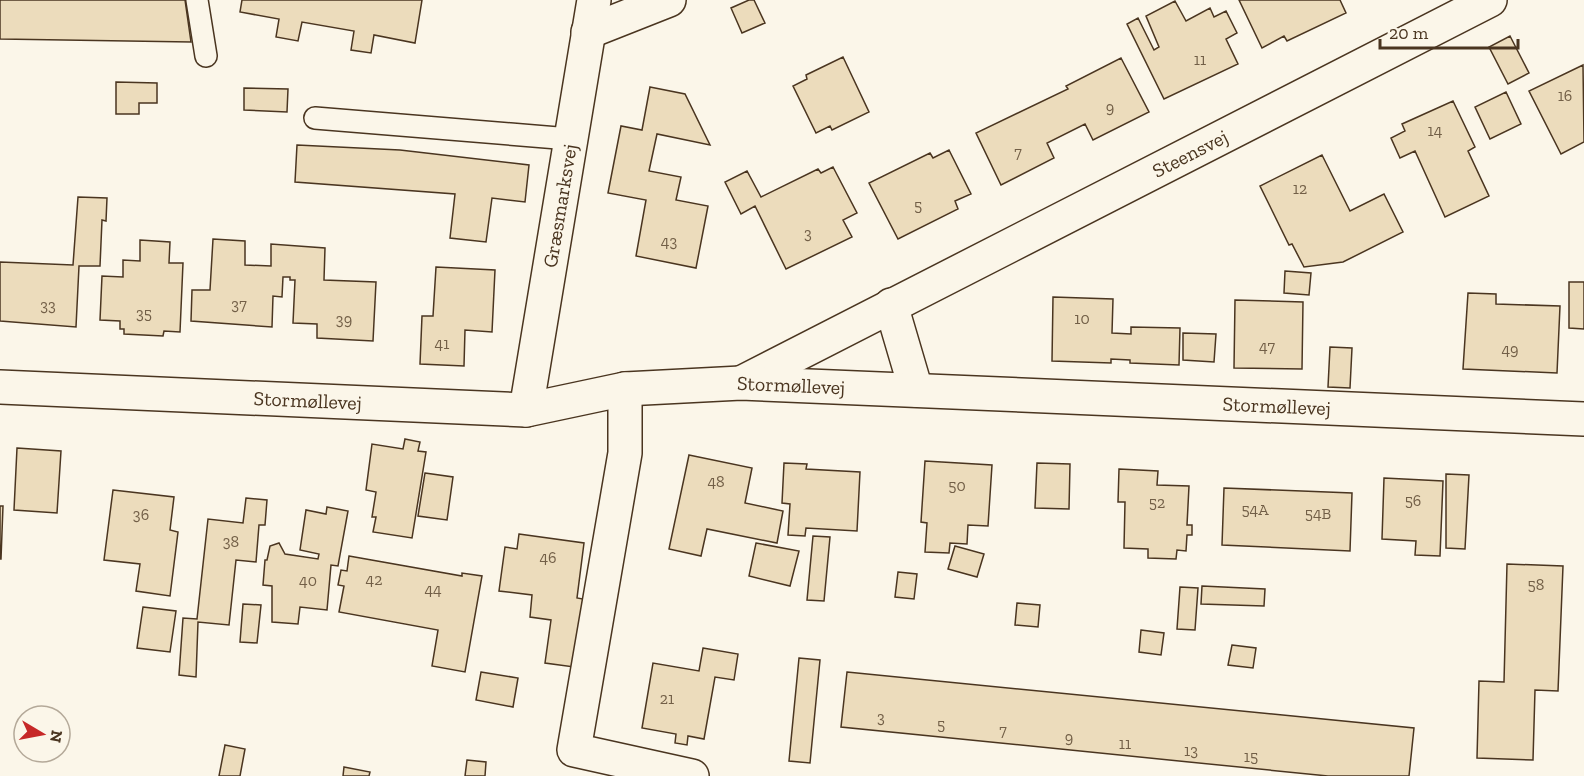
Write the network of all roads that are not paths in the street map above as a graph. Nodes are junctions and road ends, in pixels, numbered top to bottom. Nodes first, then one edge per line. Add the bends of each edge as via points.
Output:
1 (197, 0) edge
2 (594, 0) edge
3 (669, 0) edge
4 (1490, 0) edge
5 (588, 32) junction
6 (206, 56) dead end
7 (315, 118) dead end
8 (570, 139) junction
9 (891, 304) junction
10 (741, 383) junction
11 (0, 387) edge
12 (625, 389) junction
13 (916, 390) junction
14 (526, 410) junction
15 (1584, 419) edge
16 (692, 776) edge

1 - 6 lane
2 - 5 street, Græsmarksvej
3 - 5 street
4 - 9 street, Steensvej
5 - 8 street, Græsmarksvej
7 - 8 lane
8 - 14 street, Græsmarksvej
9 - 10 street, Steensvej
9 - 13 street
10 - 12 street, Stormøllevej
10 - 13 street, Stormøllevej
11 - 14 street, Stormøllevej
12 - 14 street, Stormøllevej
12 - 16 street via 625,453 574,750
13 - 15 street, Stormøllevej

